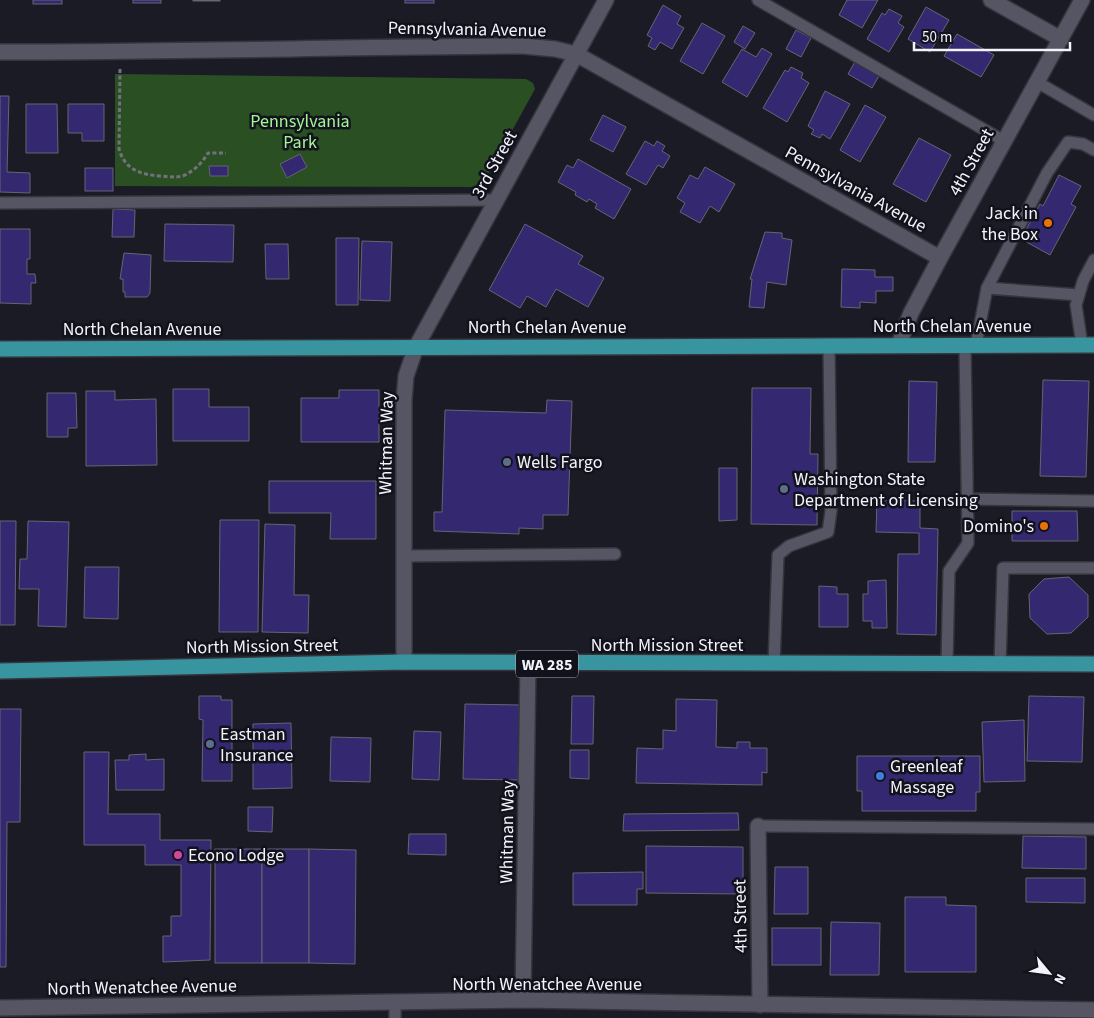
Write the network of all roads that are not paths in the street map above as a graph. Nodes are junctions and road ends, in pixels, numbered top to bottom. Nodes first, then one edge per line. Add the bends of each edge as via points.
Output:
1 (606, 0) edge
2 (758, 0) edge
3 (991, 0) edge
4 (1082, 0) edge
5 (1061, 39) junction
6 (0, 52) edge
7 (576, 54) junction
8 (1037, 82) junction
9 (1094, 115) edge
10 (1004, 141) junction
11 (1094, 150) edge
12 (495, 200) junction
13 (0, 203) edge
14 (940, 258) junction
15 (1094, 260) edge
16 (988, 288) junction
17 (1079, 295) junction
18 (899, 344) junction
19 (829, 345) junction
20 (970, 345) junction
21 (1088, 345) edge
22 (416, 347) junction
23 (0, 349) edge
24 (967, 499) junction
25 (1094, 501) edge
26 (615, 554) dead end
27 (404, 556) junction
28 (1094, 568) edge
29 (404, 662) junction
30 (528, 664) junction
31 (774, 664) junction
32 (947, 664) junction
33 (1000, 664) junction
34 (1094, 664) edge
35 (0, 671) edge
36 (758, 826) joint
37 (1094, 829) edge
38 (523, 1000) junction
39 (395, 1002) junction
40 (760, 1005) junction
41 (0, 1008) edge
42 (1094, 1010) edge
43 (395, 1018) edge

1 - 7 street, 3rd Street
2 - 10 lane
3 - 5 street
4 - 5 street, 4th Street
5 - 8 street, 4th Street
6 - 7 street, Pennsylvania Avenue via 523,46
7 - 12 street, 3rd Street
7 - 14 street, Pennsylvania Avenue
8 - 9 lane
8 - 10 street, 4th Street
10 - 14 street, 4th Street
11 - 16 lane via 1068,142 1047,173
12 - 13 lane
12 - 22 street, 3rd Street
14 - 18 street, 4th Street via 911,313
15 - 17 lane via 1082,281
16 - 17 lane
16 - 20 lane
17 - 21 lane via 1076,305
18 - 19 main road, North Chelan Avenue
18 - 20 main road, North Chelan Avenue
19 - 22 main road, North Chelan Avenue
19 - 31 lane via 831,511 828,532 789,546 778,555
20 - 21 main road, North Chelan Avenue
20 - 24 lane
22 - 23 main road, North Chelan Avenue
22 - 27 street, Whitman Way via 406,376 404,400
24 - 25 lane
24 - 32 lane via 968,543 949,571
26 - 27 lane
27 - 29 street, Whitman Way
28 - 33 lane via 1003,568
29 - 30 main road, North Mission Street / WA 285
29 - 35 main road, North Mission Street / WA 285
30 - 31 main road, North Mission Street / WA 285
30 - 38 street, Whitman Way
31 - 32 main road, North Mission Street / WA 285
32 - 33 main road, North Mission Street / WA 285
33 - 34 main road, North Mission Street / WA 285
36 - 37 lane
36 - 40 street, 4th Street
38 - 39 street, North Wenatchee Avenue
38 - 40 street, North Wenatchee Avenue
39 - 41 street, North Wenatchee Avenue
39 - 43 lane
40 - 42 street, North Wenatchee Avenue

